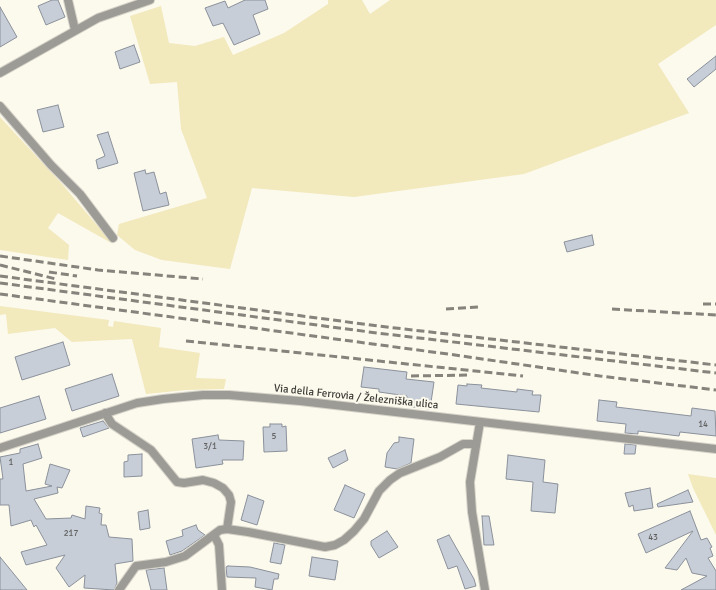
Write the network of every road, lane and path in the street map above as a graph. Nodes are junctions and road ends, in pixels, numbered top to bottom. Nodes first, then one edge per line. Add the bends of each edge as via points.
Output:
1 (68, 0) edge
2 (150, 0) edge
3 (75, 30) junction
4 (0, 73) edge
5 (0, 106) edge
6 (113, 238) dead end
7 (105, 413) junction
8 (480, 422) junction
9 (476, 444) junction
10 (0, 448) edge
11 (716, 449) edge
12 (227, 529) junction
13 (214, 535) junction
14 (119, 590) edge
15 (222, 590) edge
16 (485, 590) edge

1 - 3 street
2 - 3 street
3 - 4 street
5 - 6 street via 80,194
7 - 8 street, Via della Ferrovia / Železniška ulica via 163,399 229,396
7 - 10 street, Via della Ferrovia / Železniška ulica
7 - 12 street via 112,424 151,450 177,482 184,484 203,480 223,488 231,502
8 - 9 street
8 - 11 street, Via della Ferrovia / Železniška ulica
9 - 12 street via 463,444 390,480 378,491 364,519 354,531 335,545 325,547
9 - 16 street via 470,482 472,512
12 - 13 street via 220,530
13 - 14 street via 178,559 136,566
13 - 15 street via 220,557

